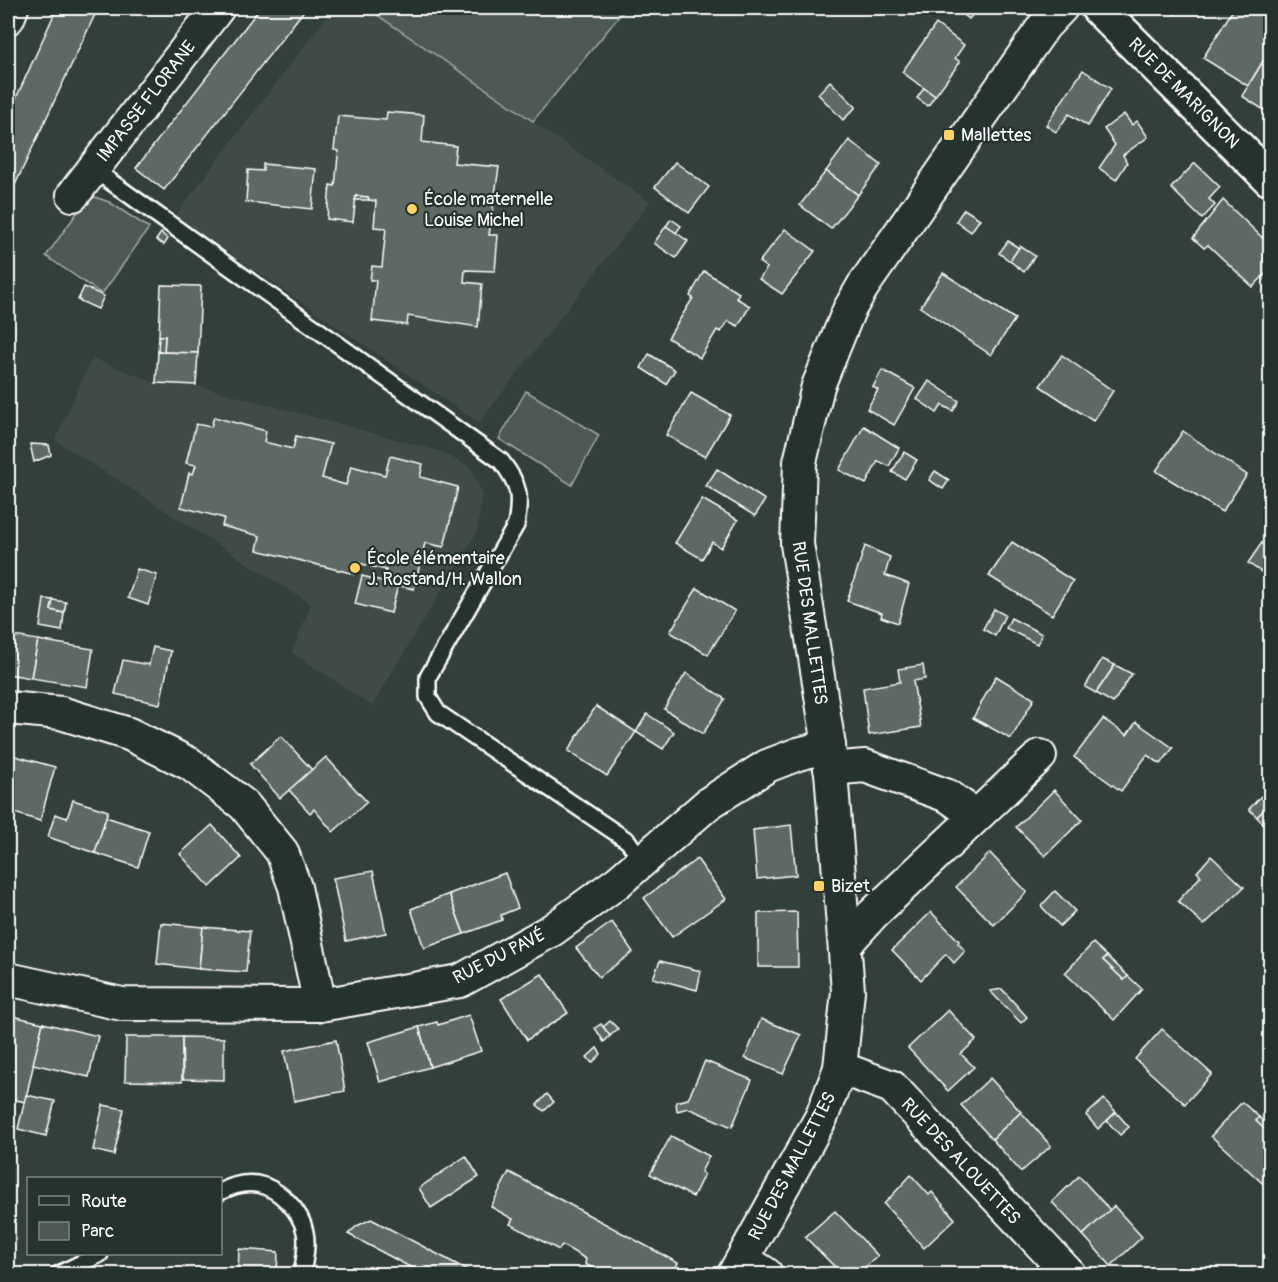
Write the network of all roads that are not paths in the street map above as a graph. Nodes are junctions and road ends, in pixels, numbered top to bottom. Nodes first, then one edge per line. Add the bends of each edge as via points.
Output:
1 (12, 8) edge
2 (218, 8) edge
3 (1061, 8) edge
4 (1098, 8) edge
5 (8, 18) edge
6 (93, 169) junction
7 (1270, 179) edge
8 (73, 195) dead end
9 (8, 708) edge
10 (1040, 756) dead end
11 (830, 758) junction
12 (976, 816) junction
13 (642, 861) junction
14 (844, 945) junction
15 (8, 979) edge
16 (320, 1005) junction
17 (840, 1068) junction
18 (222, 1191) edge
19 (98, 1255) edge
20 (748, 1270) edge
21 (59, 1275) edge
22 (302, 1275) edge
23 (1069, 1275) edge

1 - 5 street
2 - 6 street, IMPASSE FLORANE
3 - 11 street, RUE DES MALLETTES via 1044,26 863,286 818,386 801,462 797,544
4 - 7 street, RUE DE MARIGNON
6 - 8 street, IMPASSE FLORANE
6 - 13 lane via 501,461 515,478 520,501 516,525 428,677 428,697 438,713 628,841
9 - 16 street via 60,713 129,734 190,764 244,805 282,852 295,887
10 - 12 street
11 - 12 street, RUE DU PAVÉ via 865,766 948,796
11 - 13 street, RUE DU PAVÉ via 798,753 766,766 709,803
11 - 14 street, RUE DES MALLETTES
12 - 14 street
13 - 16 street, RUE DU PAVÉ via 552,930 460,981
14 - 17 street, RUE DES MALLETTES via 848,991
15 - 16 street, RUE DU PAVÉ via 122,1004
17 - 20 street, RUE DES MALLETTES via 822,1116
17 - 23 street, RUE DES ALOUETTES via 892,1087
18 - 22 lane via 234,1185 258,1184 281,1196 298,1212 306,1233
19 - 21 lane

